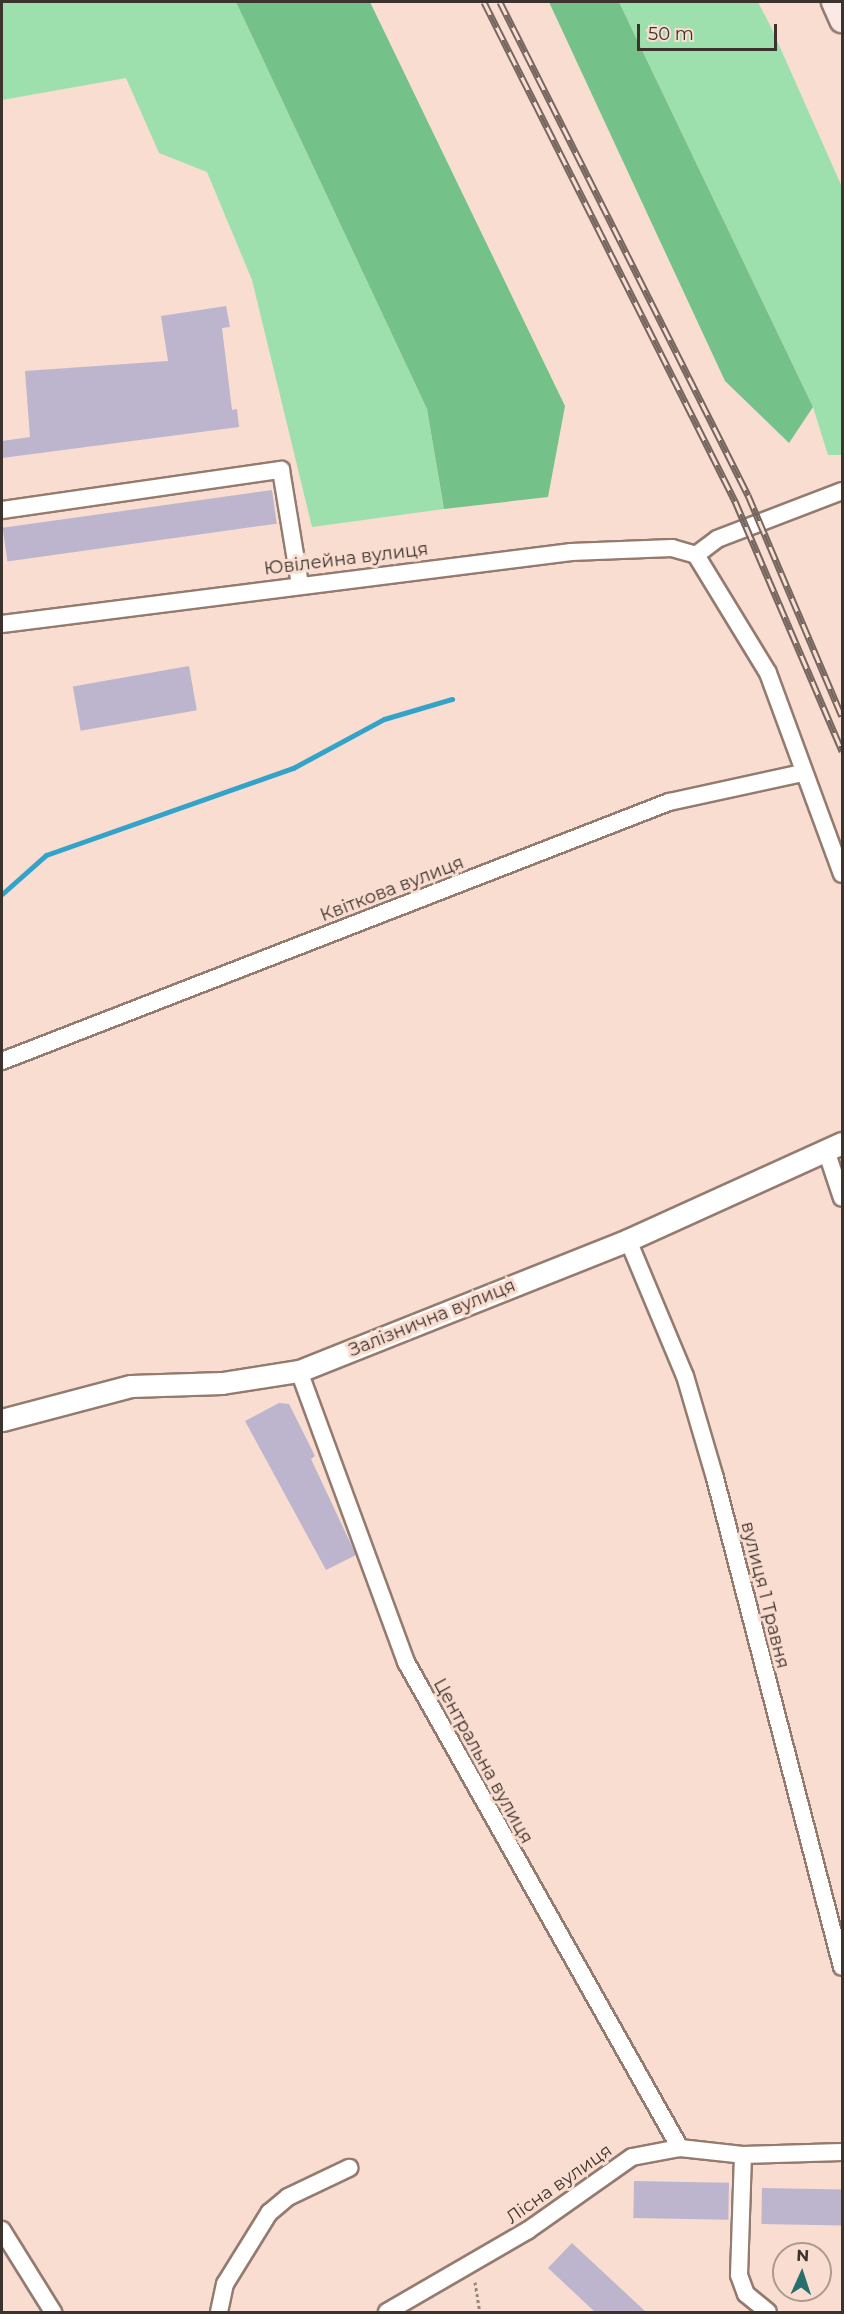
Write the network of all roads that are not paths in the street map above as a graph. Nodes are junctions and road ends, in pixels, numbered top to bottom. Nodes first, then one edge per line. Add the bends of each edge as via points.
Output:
1 (834, 2) edge
2 (843, 20) edge
3 (843, 491) edge
4 (2, 510) edge
5 (696, 555) junction
6 (300, 585) junction
7 (2, 624) edge
8 (802, 773) junction
9 (843, 874) edge
10 (2, 1061) edge
11 (835, 1148) edge
12 (843, 1198) edge
13 (628, 1240) junction
14 (299, 1371) junction
15 (2, 1420) edge
16 (843, 1967) edge
17 (680, 2148) junction
18 (843, 2152) edge
19 (743, 2155) junction
20 (349, 2168) dead end
21 (2, 2229) edge
22 (53, 2313) edge
23 (219, 2313) edge
24 (387, 2313) edge
25 (768, 2313) edge

1 - 2 main road
3 - 5 street via 717,539
4 - 6 street via 280,470
5 - 6 street, Ювілейна вулиця via 672,548 631,548
5 - 8 street via 768,674
6 - 7 street, Ювілейна вулиця
8 - 9 street
8 - 10 street, Квіткова вулиця via 669,802
11 - 12 street
11 - 13 street, Залізнична вулиця
13 - 14 street, Залізнична вулиця
13 - 16 street, вулиця 1 Травня via 685,1376
14 - 15 street, Залізнична вулиця via 222,1383 131,1386
14 - 17 street, Центральна вулиця via 406,1662
17 - 19 street, Лісна вулиця
17 - 24 street, Лісна вулиця via 632,2157 471,2266
18 - 19 street, Лісна вулиця
19 - 25 street via 739,2275 746,2294
20 - 23 street via 288,2197 269,2213 225,2284
21 - 22 street

